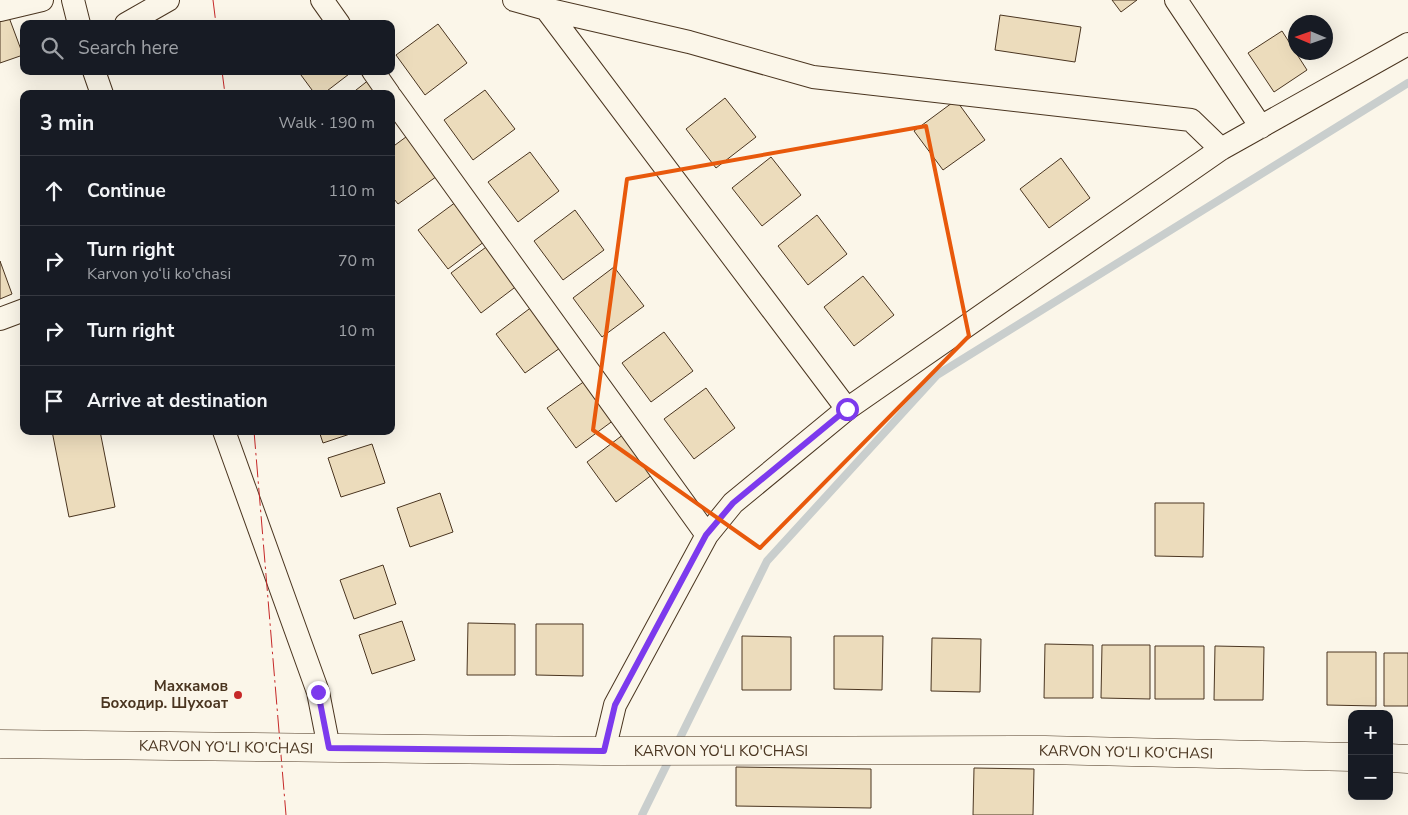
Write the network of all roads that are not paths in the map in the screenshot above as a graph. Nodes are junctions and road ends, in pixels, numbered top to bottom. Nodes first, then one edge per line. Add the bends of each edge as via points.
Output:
1 (42, 0) edge
2 (73, 0) edge
3 (168, 0) edge
4 (322, 0) edge
5 (514, 0) edge
6 (1176, 0) edge
7 (546, 9) junction
8 (0, 10) edge
9 (78, 20) edge
10 (133, 20) edge
11 (336, 20) edge
12 (1408, 44) edge
13 (95, 75) edge
14 (376, 75) edge
15 (101, 90) edge
16 (386, 90) edge
17 (395, 102) edge
18 (1260, 127) junction
19 (1221, 149) junction
20 (20, 312) edge
21 (0, 319) edge
22 (847, 409) junction
23 (225, 435) edge
24 (706, 535) junction
25 (0, 744) edge
26 (329, 748) junction
27 (604, 751) junction
28 (1348, 757) edge
29 (1393, 758) edge
30 (1408, 759) edge

1 - 8 street
2 - 9 street
3 - 10 street
4 - 11 street
5 - 7 street
6 - 18 street
7 - 19 street via 689,42 813,77 1191,120
7 - 22 street
12 - 18 street
13 - 15 street
14 - 16 street
17 - 24 street
18 - 19 street
19 - 22 street
20 - 21 street
22 - 24 street via 733,503
23 - 26 street via 318,692
24 - 27 street via 615,705
25 - 26 street, KARVON YO‘LI KO'CHASI
26 - 27 street, KARVON YO‘LI KO'CHASI
27 - 28 street, KARVON YO‘LI KO'CHASI via 1045,750
29 - 30 street

